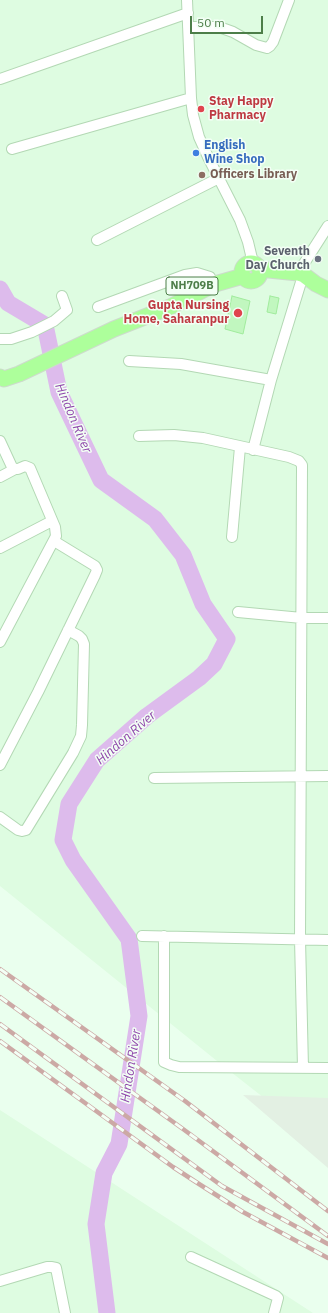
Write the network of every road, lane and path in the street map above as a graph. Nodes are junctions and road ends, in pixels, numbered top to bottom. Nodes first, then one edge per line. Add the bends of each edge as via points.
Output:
1 (187, 0) edge
2 (289, 0) edge
3 (188, 14) junction
4 (188, 27) junction
5 (0, 79) edge
6 (191, 98) junction
7 (12, 149) dead end
8 (219, 178) junction
9 (328, 226) edge
10 (97, 240) dead end
11 (251, 270) junction
12 (210, 277) junction
13 (311, 282) edge
14 (62, 296) dead end
15 (98, 307) dead end
16 (147, 316) junction
17 (0, 339) edge
18 (129, 361) dead end
19 (0, 377) edge
20 (271, 380) junction
21 (139, 436) dead end
22 (0, 441) edge
23 (240, 447) junction
24 (253, 450) junction
25 (15, 469) junction
26 (0, 477) edge
27 (52, 521) junction
28 (232, 537) dead end
29 (54, 541) junction
30 (0, 548) edge
31 (238, 612) dead end
32 (302, 618) junction
33 (328, 618) edge
34 (68, 630) junction
35 (0, 642) edge
36 (0, 765) edge
37 (302, 776) junction
38 (328, 776) edge
39 (154, 778) dead end
40 (0, 817) edge
41 (142, 936) dead end
42 (164, 936) junction
43 (300, 940) junction
44 (328, 940) edge
45 (303, 1068) junction
46 (328, 1068) edge
47 (191, 1257) dead end
48 (0, 1281) edge
49 (65, 1313) edge
50 (274, 1313) edge

1 - 3 street
2 - 4 street via 273,42 267,48 219,27
3 - 4 street
3 - 5 street
4 - 6 street
6 - 7 street
6 - 8 street via 199,136
8 - 10 street
8 - 11 street via 248,242
9 - 13 street
11 - 12 highway, NH709B
11 - 13 highway, NH709B
11 - 16 highway, NH709B
12 - 15 street via 197,273 186,275
12 - 16 highway, NH709B via 162,303
13 - 20 street
14 - 17 street via 67,310 54,321 32,332 11,339
16 - 19 highway, NH709B via 19,374 4,379
18 - 20 street via 211,368
20 - 24 street
21 - 23 street via 174,435 203,438
22 - 25 street
23 - 24 street
23 - 28 street
24 - 32 street via 299,461 302,465
25 - 26 street
25 - 27 street via 25,466 30,468
27 - 29 street via 56,531
27 - 30 street
29 - 34 street via 95,566 96,570 96,575
29 - 35 street
31 - 32 street
32 - 33 street
32 - 37 street
34 - 36 street
34 - 40 street via 79,636 84,644 80,736 73,753 26,830 18,830
37 - 38 street
37 - 39 street
37 - 43 street
41 - 42 street
42 - 43 street
42 - 45 street via 164,1062 179,1067
43 - 44 street
43 - 45 street
45 - 46 street
47 - 50 street via 276,1296 278,1298
48 - 49 street via 51,1266 56,1268

